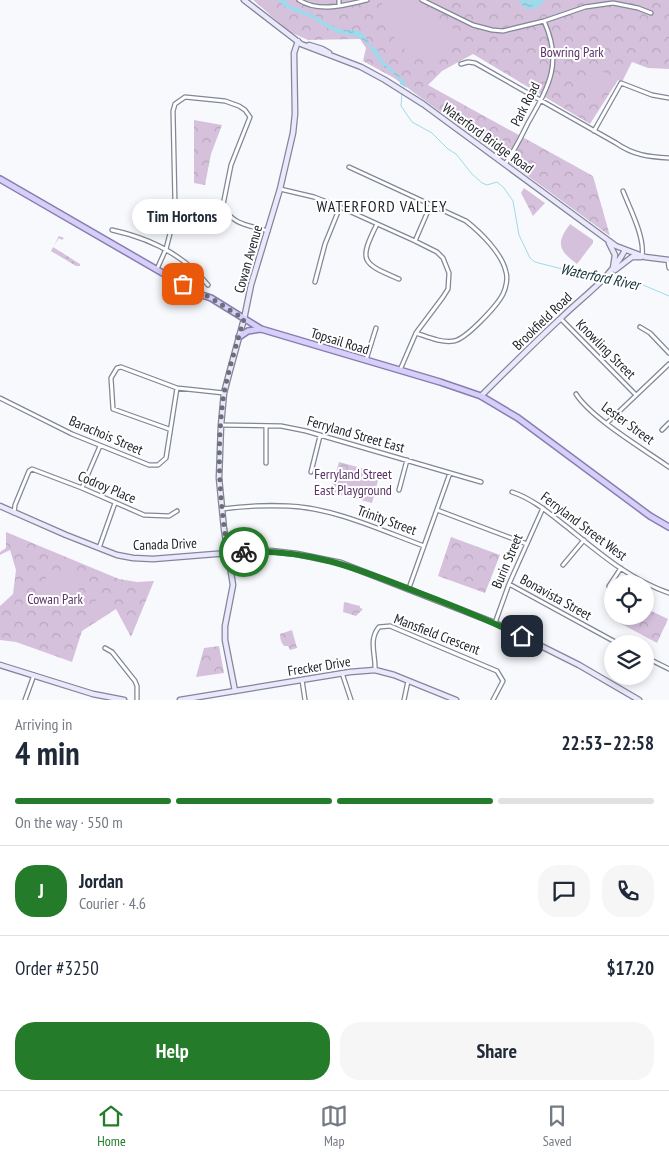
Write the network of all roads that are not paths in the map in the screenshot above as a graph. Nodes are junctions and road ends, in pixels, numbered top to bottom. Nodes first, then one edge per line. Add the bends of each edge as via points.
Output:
1 (244, 0) edge
2 (299, 0) edge
3 (339, 0) edge
4 (367, 0) edge
5 (422, 0) edge
6 (341, 5) junction
7 (651, 13) dead end
8 (544, 21) junction
9 (298, 41) junction
10 (461, 64) dead end
11 (669, 98) edge
12 (541, 101) junction
13 (594, 131) junction
14 (669, 158) edge
15 (504, 164) junction
16 (350, 167) dead end
17 (0, 179) edge
18 (280, 189) junction
19 (623, 191) dead end
20 (175, 204) junction
21 (431, 204) junction
22 (223, 205) junction
23 (340, 208) junction
24 (377, 224) junction
25 (112, 230) dead end
26 (268, 230) junction
27 (605, 238) junction
28 (415, 241) junction
29 (166, 249) junction
30 (625, 250) junction
31 (644, 256) junction
32 (669, 260) edge
33 (669, 268) edge
34 (157, 269) junction
35 (612, 272) junction
36 (399, 279) dead end
37 (315, 282) dead end
38 (208, 285) dead end
39 (560, 318) junction
40 (244, 319) junction
41 (640, 327) dead end
42 (376, 328) dead end
43 (261, 329) junction
44 (416, 333) junction
45 (239, 337) junction
46 (669, 352) edge
47 (366, 360) junction
48 (669, 364) edge
49 (400, 370) junction
50 (177, 388) junction
51 (224, 393) junction
52 (576, 394) dead end
53 (636, 395) junction
54 (480, 396) junction
55 (0, 398) edge
56 (606, 423) junction
57 (669, 423) edge
58 (221, 425) junction
59 (266, 426) junction
60 (170, 429) junction
61 (662, 430) dead end
62 (320, 436) junction
63 (100, 446) junction
64 (407, 460) junction
65 (266, 462) dead end
66 (669, 467) edge
67 (311, 472) dead end
68 (450, 473) junction
69 (481, 482) dead end
70 (82, 488) junction
71 (399, 490) dead end
72 (512, 492) dead end
73 (115, 502) junction
74 (0, 506) edge
75 (543, 508) junction
76 (222, 509) junction
77 (437, 510) junction
78 (177, 511) dead end
79 (14, 513) junction
80 (669, 527) edge
81 (584, 540) junction
82 (527, 544) junction
83 (424, 546) junction
84 (99, 548) junction
85 (228, 553) junction
86 (563, 566) dead end
87 (621, 568) junction
88 (617, 575) edge
89 (509, 584) junction
90 (409, 588) junction
91 (669, 593) edge
92 (495, 623) junction
93 (604, 636) edge
94 (105, 648) dead end
95 (654, 662) edge
96 (0, 665) edge
97 (669, 669) edge
98 (375, 670) junction
99 (342, 673) junction
100 (34, 675) junction
101 (302, 680) junction
102 (408, 681) junction
103 (235, 691) junction
104 (204, 698) edge
105 (448, 698) edge
106 (111, 699) edge
107 (25, 700) edge
108 (124, 700) edge
109 (137, 700) edge
110 (180, 700) edge
111 (305, 700) edge
112 (351, 700) edge
113 (404, 700) edge
114 (456, 700) edge
115 (493, 700) edge
116 (639, 700) edge

1 - 9 street, Waterford Bridge Road
2 - 6 street via 320,8
3 - 6 street
4 - 6 street
5 - 8 street via 492,30 503,31
7 - 8 street via 613,3 585,7
8 - 12 street, Park Road via 554,63
9 - 15 street, Waterford Bridge Road via 322,48 396,87
9 - 18 street, Cowan Avenue via 294,53 294,123
10 - 12 street via 474,63
11 - 13 street via 652,95 624,82
12 - 13 street
12 - 15 street, Park Road
13 - 14 street via 629,152
15 - 27 street, Waterford Bridge Road
16 - 21 street
17 - 34 main road, Topsail Road
18 - 23 street via 314,197
18 - 26 street, Cowan Avenue
19 - 31 street
20 - 22 street
20 - 22 street via 173,111 175,104 185,97 225,101 239,106 250,117 231,165
20 - 29 street
21 - 28 street
21 - 44 street via 478,230 502,262 506,282 498,303 465,336 455,341 443,341
22 - 26 street via 231,219
23 - 24 street
23 - 37 street via 325,244
24 - 28 street
24 - 36 street via 365,257 374,268
25 - 29 street
26 - 40 street, Cowan Avenue
27 - 30 street, Waterford Bridge Road
27 - 35 street via 615,255
28 - 44 street via 437,252 449,273 444,297
29 - 34 street
29 - 38 street via 192,267
30 - 31 street
30 - 35 street, Brookfield Road
31 - 32 street
31 - 35 street via 632,258
32 - 33 street
34 - 40 main road, Topsail Road
35 - 39 street, Brookfield Road
39 - 53 street, Knowling Street
39 - 54 street, Brookfield Road
40 - 43 main road, Topsail Road
40 - 45 street, Cowan Avenue
41 - 46 street
42 - 47 street
43 - 45 main road via 248,331
43 - 47 main road, Topsail Road
44 - 49 street
45 - 51 street, Cowan Avenue
47 - 49 main road, Topsail Road
48 - 53 street
49 - 54 main road, Topsail Road
50 - 51 street
50 - 60 street, Barachois Street
50 - 60 street via 121,367 111,378 112,408
51 - 58 street, Cowan Avenue
52 - 56 street, Lester Street
53 - 56 street
54 - 80 main road, Topsail Road via 518,418
55 - 63 street, Barachois Street
56 - 66 street, Lester Street
57 - 61 street
58 - 59 street, Ferryland Street East
58 - 76 street, Cowan Avenue via 219,478
59 - 62 street, Ferryland Street East via 281,426
59 - 65 street
60 - 63 street, Barachois Street via 166,458 158,465 149,466
62 - 64 street, Ferryland Street East
62 - 67 street
63 - 70 street
64 - 68 street, Ferryland Street East
64 - 71 street
68 - 69 street, Ferryland Street East
68 - 77 street
70 - 73 street, Codroy Place
70 - 79 street, Codroy Place via 32,469
72 - 75 street, Ferryland Street West
73 - 78 street, Codroy Place via 144,515 169,516
73 - 84 street
74 - 79 street, Canada Drive
75 - 81 street, Ferryland Street West
75 - 82 street, Burin Street
76 - 83 street, Trinity Street via 289,506 322,511
76 - 85 street, Cowan Avenue
77 - 82 street
77 - 83 street
79 - 84 street, Canada Drive
81 - 86 street
81 - 87 street, Ferryland Street West
82 - 89 street, Burin Street
83 - 90 street
84 - 85 street, Canada Drive via 125,556 153,559
85 - 90 street, Canada Drive via 271,551 318,558
85 - 103 street, Cowan Avenue via 233,585 224,626
87 - 88 street
87 - 91 street, Ferryland Street West via 640,581
89 - 92 street, Burin Street
89 - 93 street, Bonavista Street
90 - 92 street, Canada Drive
92 - 116 street, Canada Drive via 579,665
94 - 109 street via 135,681
95 - 97 street
96 - 100 street
98 - 99 street, Frecker Drive
98 - 102 street, Frecker Drive
98 - 115 street, Mansfield Crescent via 372,641 375,632 379,627 390,626 497,671 503,681
99 - 101 street, Frecker Drive
99 - 112 street
100 - 106 street
100 - 107 street
101 - 103 street, Frecker Drive
101 - 111 street
102 - 105 street, Frecker Drive
102 - 113 street
103 - 104 street, Frecker Drive
104 - 110 street, Frecker Drive
105 - 114 street, Frecker Drive
106 - 108 street

